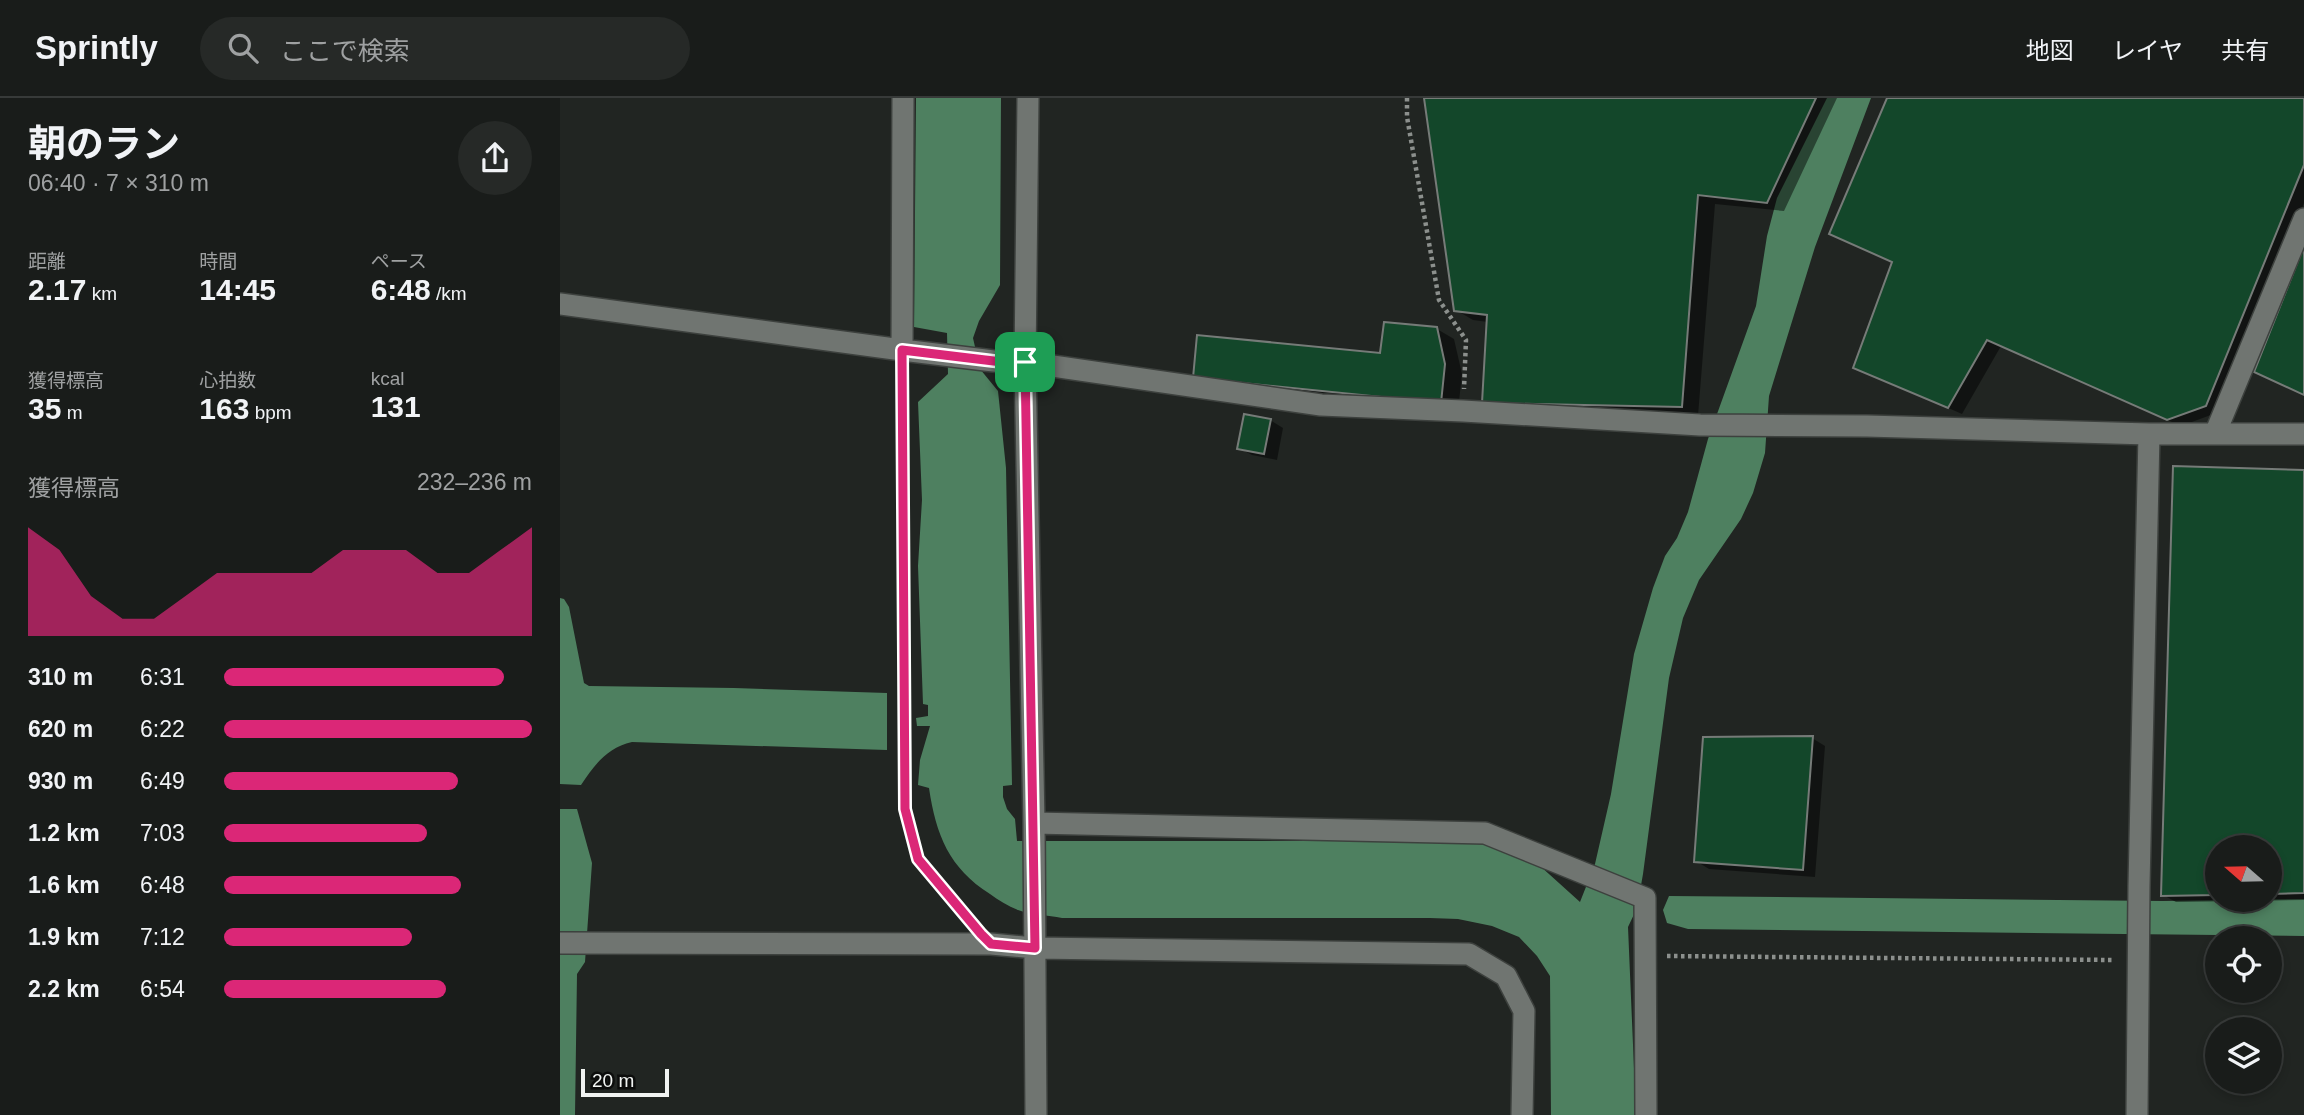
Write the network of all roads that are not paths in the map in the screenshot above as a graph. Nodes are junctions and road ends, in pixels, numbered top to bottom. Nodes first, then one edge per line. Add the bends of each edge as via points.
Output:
1 (903, 98) edge
2 (1028, 98) edge
3 (2304, 219) edge
4 (560, 304) edge
5 (902, 350) junction
6 (1025, 362) junction
7 (2149, 433) junction
8 (2215, 434) junction
9 (2304, 434) edge
10 (1034, 823) junction
11 (560, 943) edge
12 (1035, 943) junction
13 (1036, 1115) edge
14 (1522, 1115) edge
15 (1646, 1115) edge
16 (2137, 1115) edge

1 - 5 street
2 - 6 street
3 - 8 street
4 - 5 street
5 - 6 street
6 - 7 street via 1321,405 1700,425
6 - 10 street
7 - 8 street
7 - 16 street
8 - 9 street
10 - 12 street
10 - 15 street via 1485,833 1645,898
11 - 12 street
12 - 13 street
12 - 14 street via 1469,954 1506,975 1524,1010

